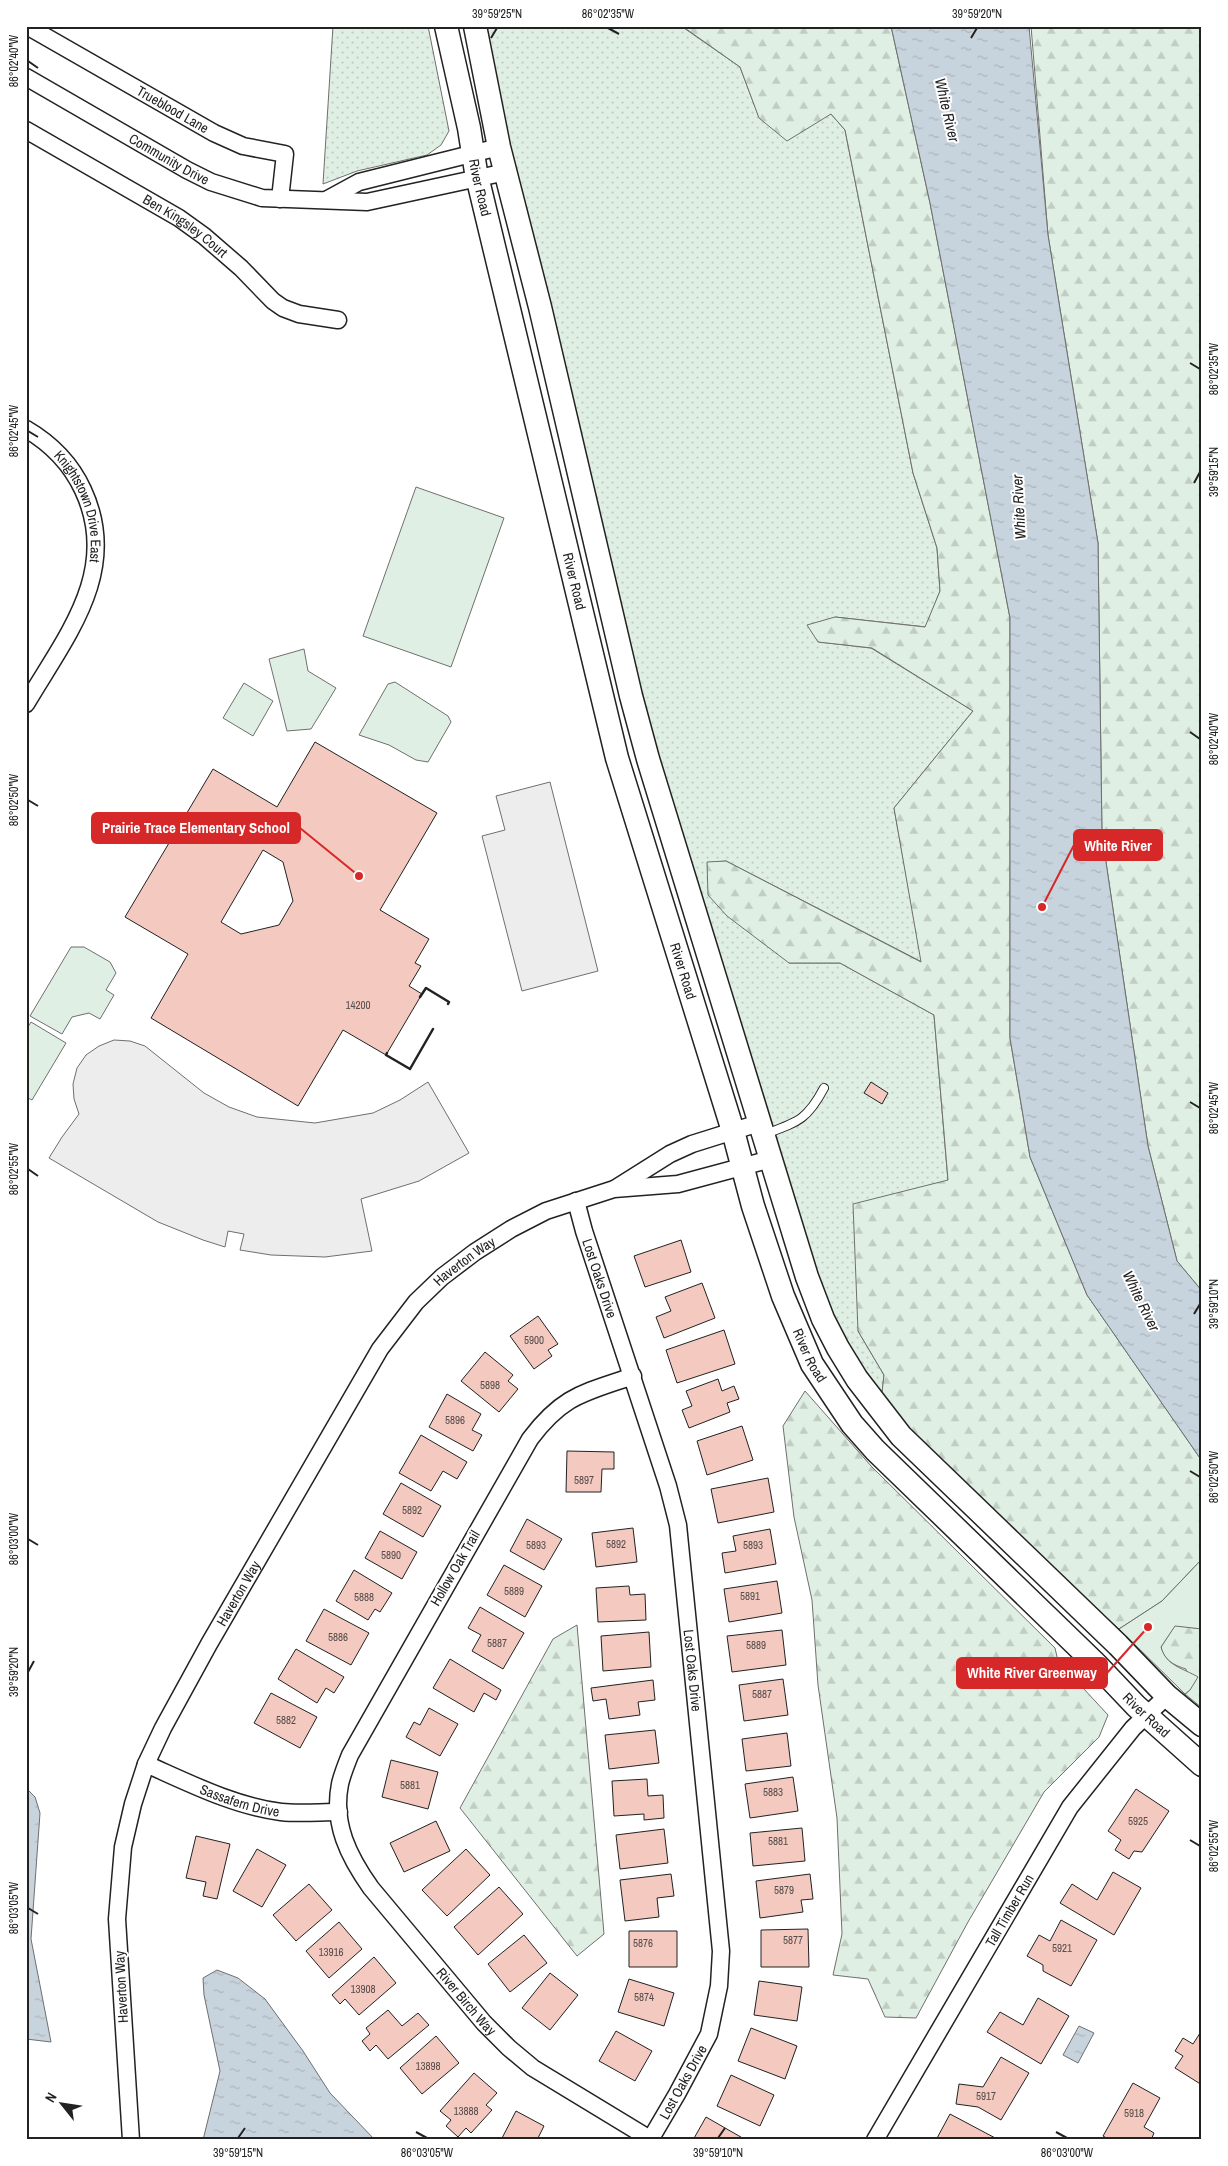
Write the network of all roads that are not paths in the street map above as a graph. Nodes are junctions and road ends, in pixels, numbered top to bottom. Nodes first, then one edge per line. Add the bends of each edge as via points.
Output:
1 (27, 26) edge
2 (446, 26) edge
3 (474, 26) edge
4 (26, 78) edge
5 (26, 130) edge
6 (499, 147) junction
7 (473, 152) junction
8 (506, 172) junction
9 (478, 178) junction
10 (280, 199) junction
11 (326, 200) junction
12 (338, 320) dead end
13 (26, 429) edge
14 (26, 704) edge
15 (824, 1088) dead end
16 (761, 1129) junction
17 (733, 1131) junction
18 (771, 1159) junction
19 (742, 1168) junction
20 (614, 1189) junction
21 (576, 1201) junction
22 (633, 1376) junction
23 (1167, 1696) junction
24 (1146, 1715) junction
25 (1202, 1725) edge
26 (146, 1764) junction
27 (1202, 1765) edge
28 (339, 1812) junction
29 (650, 2139) edge
30 (131, 2140) edge
31 (874, 2140) edge

1 - 10 street, Trueblood Lane via 214,133 243,146 285,154
2 - 7 main road, River Road
3 - 6 main road, River Road
4 - 10 street, Community Drive via 211,182 262,198
5 - 12 street, Ben Kingsley Court via 179,218 242,268 273,302 299,314
6 - 7 street, Community Drive
6 - 8 main road, River Road
7 - 9 main road, River Road
7 - 11 street, Community Drive via 359,182
8 - 9 street, Community Drive
8 - 16 main road, River Road via 631,696
9 - 11 street, Community Drive via 367,202
9 - 17 main road, River Road via 617,758
10 - 11 street, Community Drive
13 - 14 street, Knightstown Drive East via 47,443 79,480 91,508 96,551 92,580 84,602
15 - 16 lane via 813,1108 797,1122
16 - 17 street, Haverton Way
16 - 18 main road, River Road
17 - 19 main road, River Road
17 - 20 street, Haverton Way via 670,1154
18 - 19 street, Haverton Way
18 - 23 main road, River Road via 823,1320 862,1386 908,1442
19 - 20 street, Haverton Way via 678,1184
19 - 24 main road, River Road via 797,1331 812,1364 852,1424
20 - 21 street, Haverton Way
21 - 22 street, Lost Oaks Drive
21 - 26 street, Haverton Way via 546,1211 475,1252 442,1277 399,1322 380,1349 209,1644
22 - 28 street, Hollow Oak Trail via 565,1402 530,1439 350,1755 340,1784
22 - 29 street, Lost Oaks Drive via 678,1525 720,1951 719,1986 709,2034
23 - 24 street, Tall Timber Run
23 - 25 main road, River Road
24 - 27 main road, River Road
24 - 31 street, Tall Timber Run via 1070,1807
26 - 28 street, Sassafern Drive via 257,1807 282,1812
26 - 30 street, Haverton Way via 123,1847 117,1919
28 - 29 street, River Birch Way via 345,1845 371,1888 484,2023 533,2068

